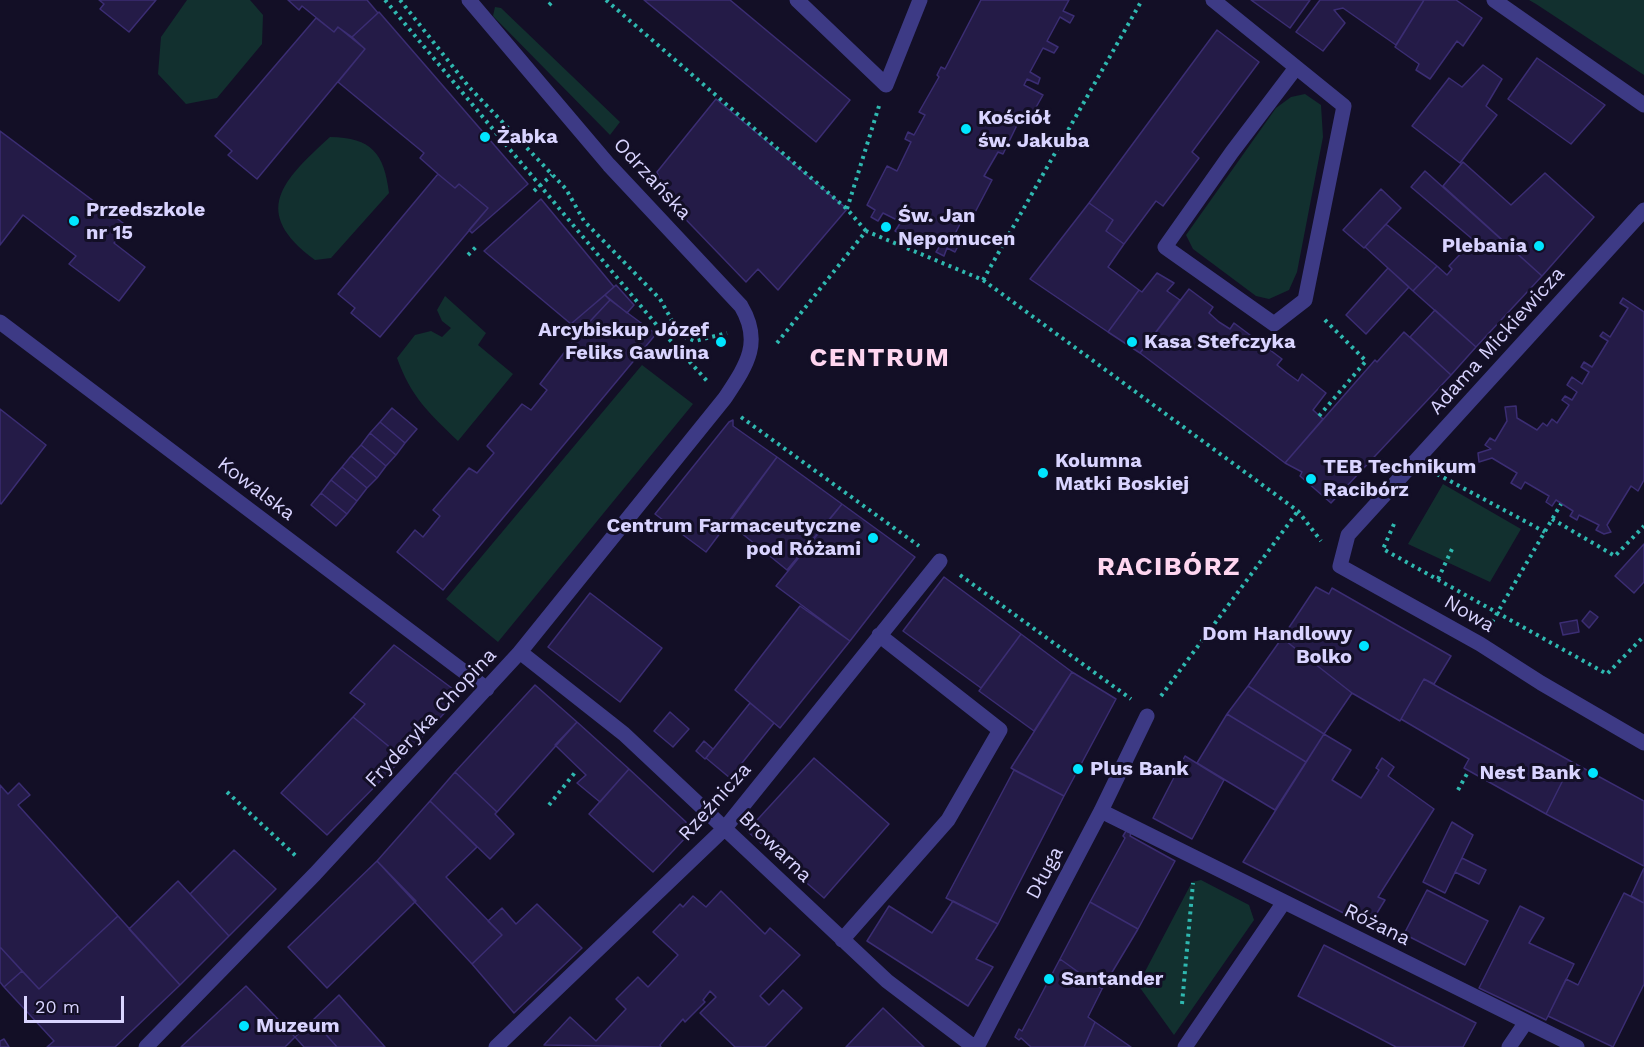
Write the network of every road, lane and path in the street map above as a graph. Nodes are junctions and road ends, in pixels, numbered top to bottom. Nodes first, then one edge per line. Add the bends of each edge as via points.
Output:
1 (385, 0) edge
2 (400, 0) edge
3 (469, 0) edge
4 (554, 0) edge
5 (606, 0) edge
6 (797, 0) edge
7 (920, 0) edge
8 (1142, 0) edge
9 (1213, 0) edge
10 (1494, 0) edge
11 (549, 5) dead end
12 (1295, 69) junction
13 (886, 85) junction
14 (1644, 105) edge
15 (552, 175) junction
16 (541, 186) junction
17 (534, 191) dead end
18 (847, 209) junction
19 (1644, 210) edge
20 (866, 231) junction
21 (477, 246) dead end
22 (468, 255) dead end
23 (983, 280) junction
24 (1305, 300) junction
25 (0, 322) edge
26 (752, 329) junction
27 (725, 398) junction
28 (1319, 416) dead end
29 (1435, 472) dead end
30 (1380, 500) junction
31 (1561, 504) dead end
32 (1298, 511) junction
33 (1552, 519) junction
34 (1644, 525) edge
35 (1545, 532) junction
36 (1452, 549) dead end
37 (940, 561) dead end
38 (1340, 566) junction
39 (1438, 579) junction
40 (1497, 613) junction
41 (879, 635) junction
42 (1644, 636) edge
43 (1480, 644) junction
44 (520, 652) junction
45 (487, 689) junction
46 (1147, 716) joint
47 (1644, 743) edge
48 (577, 770) dead end
49 (1468, 772) dead end
50 (1458, 790) dead end
51 (227, 792) dead end
52 (549, 805) dead end
53 (1101, 811) junction
54 (725, 828) junction
55 (1195, 858) junction
56 (315, 873) junction
57 (1284, 902) junction
58 (842, 940) junction
59 (1182, 1012) dead end
60 (1526, 1022) junction
61 (146, 1047) edge
62 (496, 1047) edge
63 (976, 1047) edge
64 (1185, 1047) edge
65 (1509, 1047) edge
66 (1577, 1047) edge

1 - 16 path
2 - 15 path via 469,87
3 - 26 street, Odrzańska via 609,165 732,296
4 - 11 path
5 - 18 path
6 - 13 street
7 - 13 street
8 - 23 path
9 - 12 street
10 - 14 street
12 - 24 street via 1344,106
12 - 24 street via 1166,247 1274,324
13 - 18 path
15 - 16 path
15 - 26 path via 566,189 584,221 660,299 685,339 695,341
16 - 17 path
16 - 27 path via 660,329
18 - 20 path
19 - 30 street, Adama Mickiewicza
20 - 23 path
20 - 26 path via 786,329
21 - 22 path
23 - 32 path
24 - 28 path via 1366,361
25 - 45 street, Kowalska
26 - 27 street via 750,357
27 - 44 street, Fryderyka Chopina
29 - 35 path
30 - 38 street via 1348,535
30 - 39 path via 1398,515 1383,549
31 - 33 path
32 - 38 path
32 - 46 path
33 - 34 path via 1615,556
33 - 35 path
35 - 40 path
36 - 39 path
37 - 41 street, Rzeźnicza
38 - 43 street, Nowa
39 - 40 path
40 - 42 path via 1607,674
40 - 43 path
41 - 54 street, Rzeźnicza
41 - 58 street via 1000,730 948,820
43 - 47 street, Nowa
44 - 45 street, Fryderyka Chopina
44 - 54 street, Browarna via 624,734
45 - 56 street, Fryderyka Chopina
46 - 53 street, Długa
48 - 52 path
49 - 50 path
51 - 56 path
53 - 55 street, Różana
53 - 63 street, Długa
54 - 58 street, Browarna
54 - 62 street, Rzeźnicza
55 - 57 street, Różana
55 - 59 path
56 - 61 street, Fryderyka Chopina
57 - 60 street, Różana
57 - 64 street
58 - 63 street, Browarna via 919,1007
60 - 65 street
60 - 66 street, Różana

